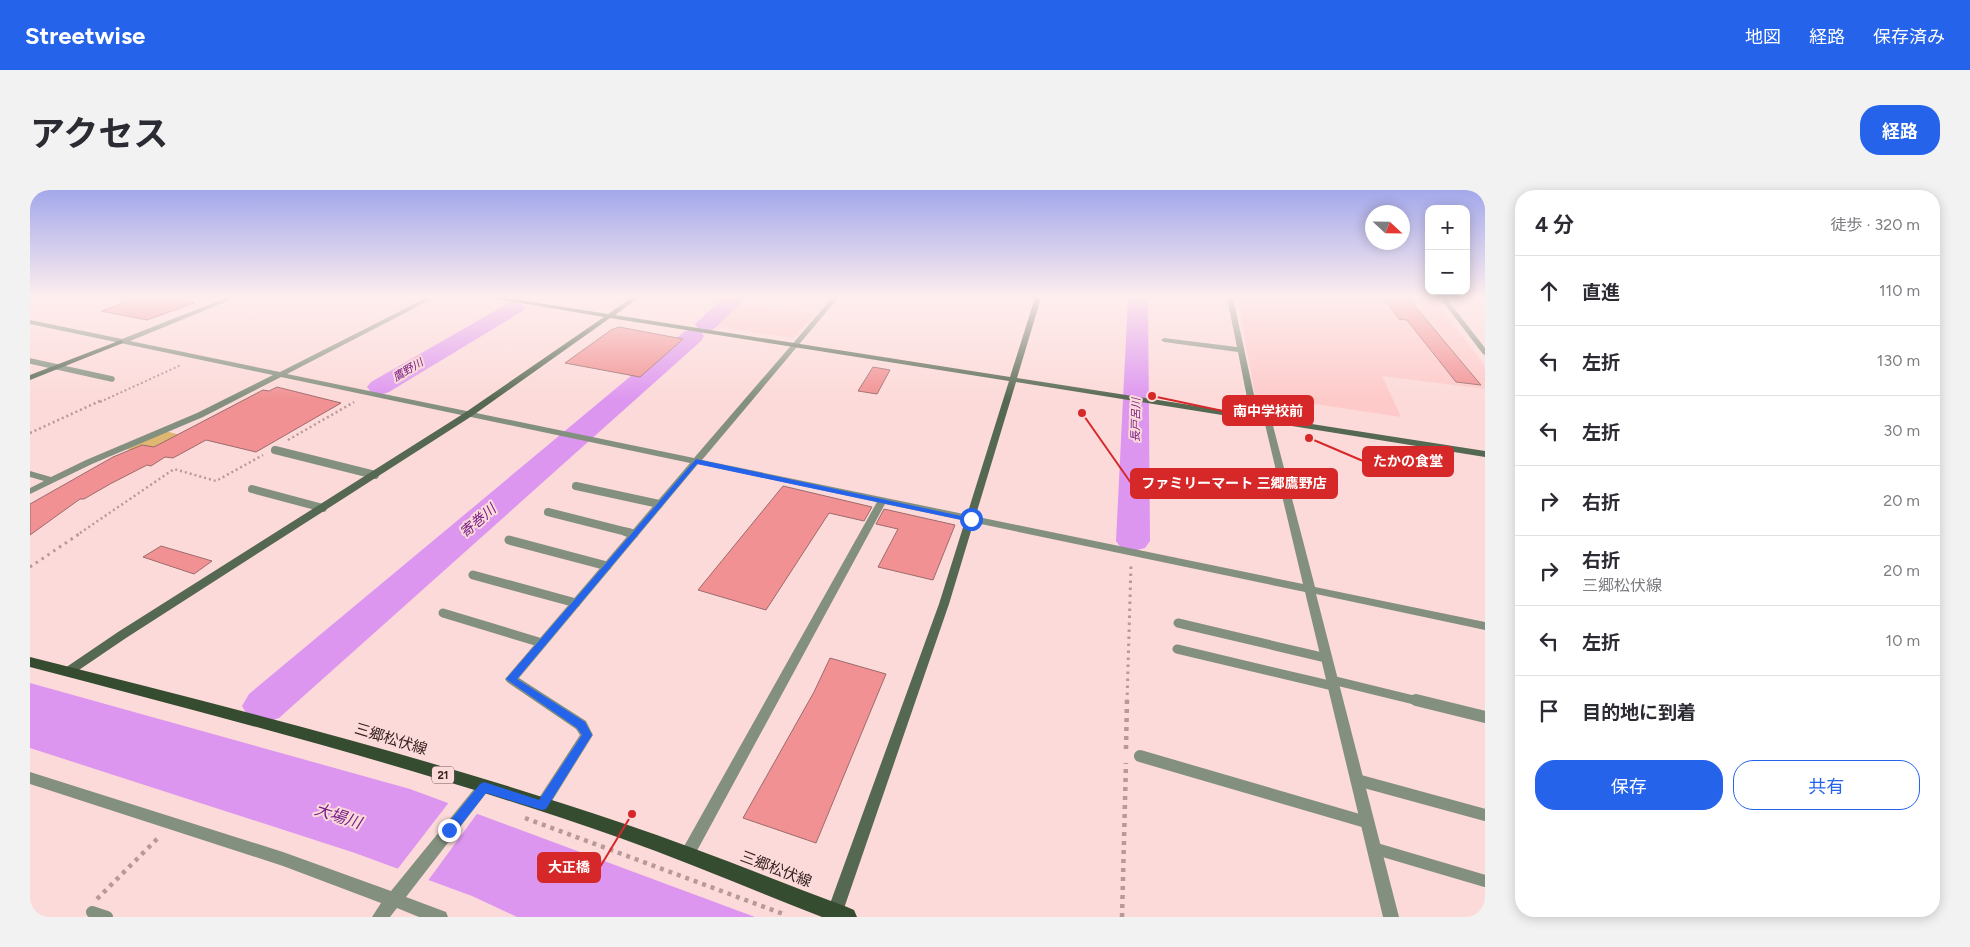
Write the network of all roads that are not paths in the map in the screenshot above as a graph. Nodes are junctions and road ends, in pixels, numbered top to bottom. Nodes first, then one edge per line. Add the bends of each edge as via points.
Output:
1 (75, 332) edge
2 (146, 332) edge
3 (364, 332) edge
4 (587, 332) edge
5 (708, 332) edge
6 (807, 332) edge
7 (1028, 332) edge
8 (1237, 332) edge
9 (1469, 332) edge
10 (1164, 340) dead end
11 (121, 342) junction
12 (795, 346) junction
13 (1241, 350) junction
14 (1485, 353) edge
15 (30, 361) edge
16 (58, 367) junction
17 (280, 375) junction
18 (30, 378) edge
19 (112, 379) dead end
20 (1013, 380) junction
21 (469, 414) junction
22 (1255, 418) junction
23 (1268, 420) junction
24 (275, 450) dead end
25 (1485, 454) edge
26 (696, 461) junction
27 (30, 474) edge
28 (375, 475) junction
29 (51, 480) junction
30 (576, 486) dead end
31 (252, 489) dead end
32 (30, 491) edge
33 (882, 501) junction
34 (659, 504) junction
35 (323, 508) junction
36 (548, 512) dead end
37 (971, 519) junction
38 (634, 534) junction
39 (509, 540) dead end
40 (607, 566) junction
41 (473, 575) dead end
42 (1310, 590) junction
43 (576, 603) junction
44 (443, 613) dead end
45 (1178, 623) dead end
46 (1485, 626) edge
47 (542, 644) junction
48 (1177, 649) dead end
49 (1326, 658) junction
50 (30, 662) edge
51 (69, 671) junction
52 (1333, 683) junction
53 (1485, 716) edge
54 (1140, 756) dead end
55 (30, 778) edge
56 (1357, 780) junction
57 (484, 787) junction
58 (542, 805) junction
59 (1485, 815) edge
60 (1366, 822) junction
61 (1373, 848) junction
62 (687, 855) junction
63 (1485, 881) edge
64 (395, 899) junction
65 (93, 908) road end
66 (841, 915) edge
67 (107, 917) edge
68 (380, 917) edge
69 (440, 917) edge
70 (1391, 917) edge

1 - 11 street
2 - 11 street
3 - 17 street
4 - 21 street
5 - 12 street
6 - 12 street
7 - 20 street
8 - 13 street
9 - 14 street
10 - 13 street
11 - 16 street
11 - 17 street
12 - 20 street
12 - 26 street
13 - 22 street
15 - 16 lane
16 - 18 street
16 - 19 lane
17 - 21 street
17 - 29 street via 200,415
20 - 22 street
20 - 37 street
21 - 26 street
21 - 28 street
22 - 23 street
23 - 25 street
23 - 42 street
24 - 28 lane
26 - 33 street
26 - 34 street
27 - 29 street
28 - 35 street
29 - 32 street
30 - 34 lane
31 - 35 lane
33 - 37 street
33 - 62 street
34 - 38 street
35 - 51 street
36 - 38 lane
37 - 42 street
37 - 66 street
38 - 40 street
39 - 40 lane
40 - 43 street
41 - 43 lane
42 - 46 street
42 - 49 street
43 - 47 street
44 - 47 lane
45 - 49 lane
47 - 58 street via 511,679 581,725 587,735
48 - 52 lane
49 - 52 street
50 - 51 main road, 三郷松伏線 / 21
51 - 57 main road, 三郷松伏線 / 21 via 266,723
52 - 53 lane
52 - 56 street
54 - 60 lane
55 - 64 street via 283,858
56 - 59 lane
56 - 60 street
57 - 58 main road, 三郷松伏線 / 21
57 - 64 street
58 - 62 main road, 三郷松伏線 / 21
60 - 61 street
61 - 63 lane
61 - 70 street
62 - 66 main road, 三郷松伏線 / 21
64 - 68 street
64 - 69 street
65 - 67 lane

